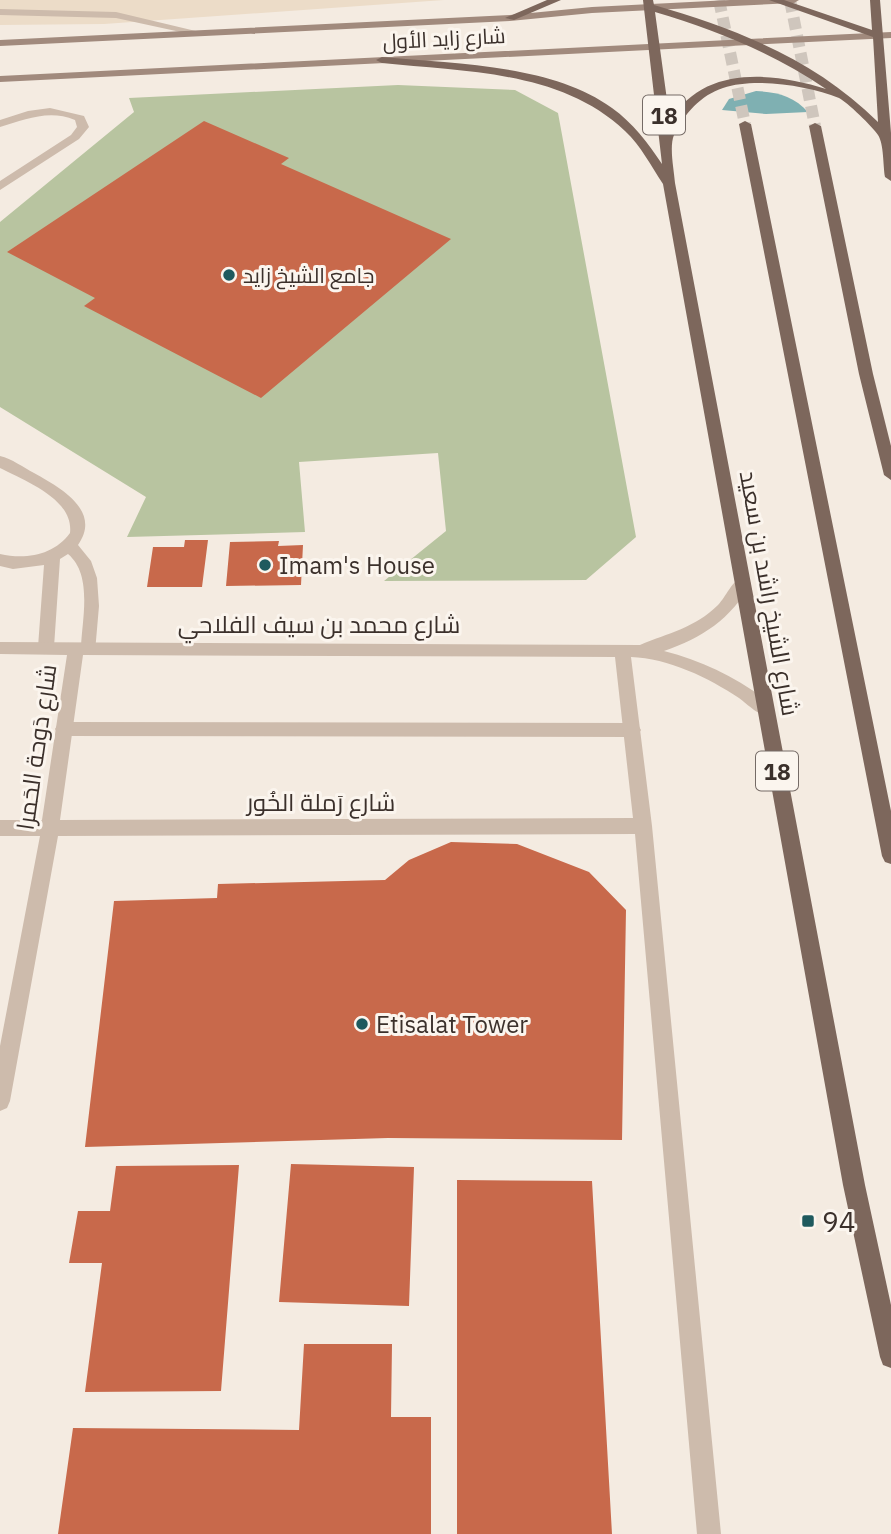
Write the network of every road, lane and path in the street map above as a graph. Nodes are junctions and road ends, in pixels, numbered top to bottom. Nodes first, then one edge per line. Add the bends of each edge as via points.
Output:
1 (556, 0) edge
2 (775, 0) edge
3 (794, 0) edge
4 (875, 0) edge
5 (649, 3) edge
6 (0, 12) edge
7 (510, 18) junction
8 (198, 33) junction
9 (885, 36) edge
10 (757, 42) junction
11 (0, 43) edge
12 (655, 47) junction
13 (382, 60) junction
14 (0, 79) edge
15 (852, 102) junction
16 (891, 117) edge
17 (0, 124) edge
18 (745, 124) tunnel mouth
19 (815, 126) tunnel mouth
20 (884, 134) junction
21 (667, 139) junction
22 (891, 177) edge
23 (669, 183) junction
24 (0, 186) edge
25 (0, 461) edge
26 (891, 475) edge
27 (69, 545) junction
28 (52, 557) junction
29 (0, 560) edge
30 (743, 583) junction
31 (82, 647) junction
32 (0, 648) edge
33 (46, 648) junction
34 (629, 651) junction
35 (766, 709) junction
36 (64, 729) junction
37 (632, 730) junction
38 (643, 826) junction
39 (0, 828) edge
40 (50, 828) junction
41 (891, 856) edge
42 (0, 1101) edge
43 (891, 1357) edge
44 (709, 1534) edge

1 - 7 main road
2 - 3 main road, شارع زايد الأول
2 - 5 main road, شارع زايد الأول
2 - 9 main road
4 - 9 main road
5 - 7 main road, شارع زايد الأول
5 - 10 main road
5 - 12 main road, شارع الشيخ راشد بن سعيد / 18
6 - 8 street via 116,15
7 - 8 main road, شارع زايد الأول
8 - 11 main road, شارع زايد الأول
9 - 10 main road, شارع زايد الأول
9 - 20 main road
10 - 12 main road, شارع زايد الأول
10 - 15 main road via 801,65
12 - 13 main road, شارع زايد الأول
12 - 21 main road, شارع الشيخ راشد بن سعيد / 18
13 - 14 main road, شارع زايد الأول
13 - 23 main road via 522,77 582,94 630,129
15 - 20 main road
15 - 21 main road via 798,84 742,80 692,100 675,119
16 - 20 main road
17 - 24 street via 30,114 66,113 80,118 83,127 75,137
18 - 41 main road
19 - 26 main road
20 - 22 main road
21 - 23 main road, شارع الشيخ راشد بن سعيد / 18
23 - 30 main road, شارع الشيخ راشد بن سعيد / 18
25 - 27 street via 75,509 78,527
27 - 28 street
27 - 31 street, شارع دَوحة الحَمرا via 88,566
28 - 29 street via 27,564
28 - 33 street
30 - 34 street, شارع محمد بن سيف الفلاحي via 734,599 706,626 666,645
30 - 35 main road, شارع الشيخ راشد بن سعيد / 18
31 - 33 street, شارع محمد بن سيف الفلاحي
31 - 34 street, شارع محمد بن سيف الفلاحي
31 - 36 street, شارع دَوحة الحَمرا
32 - 33 street, شارع محمد بن سيف الفلاحي
34 - 35 street, شارع محمد بن سيف الفلاحي via 661,655 706,670
34 - 37 street
35 - 43 main road, شارع الشيخ راشد بن سعيد / 18 via 854,1185
36 - 37 street
36 - 40 street, شارع دَوحة الحَمرا
37 - 38 street
38 - 40 street, شارع رَملة الخُور
38 - 44 street
39 - 40 street, شارع رَملة الخُور
40 - 42 street, شارع دَوحة الحَمرا

